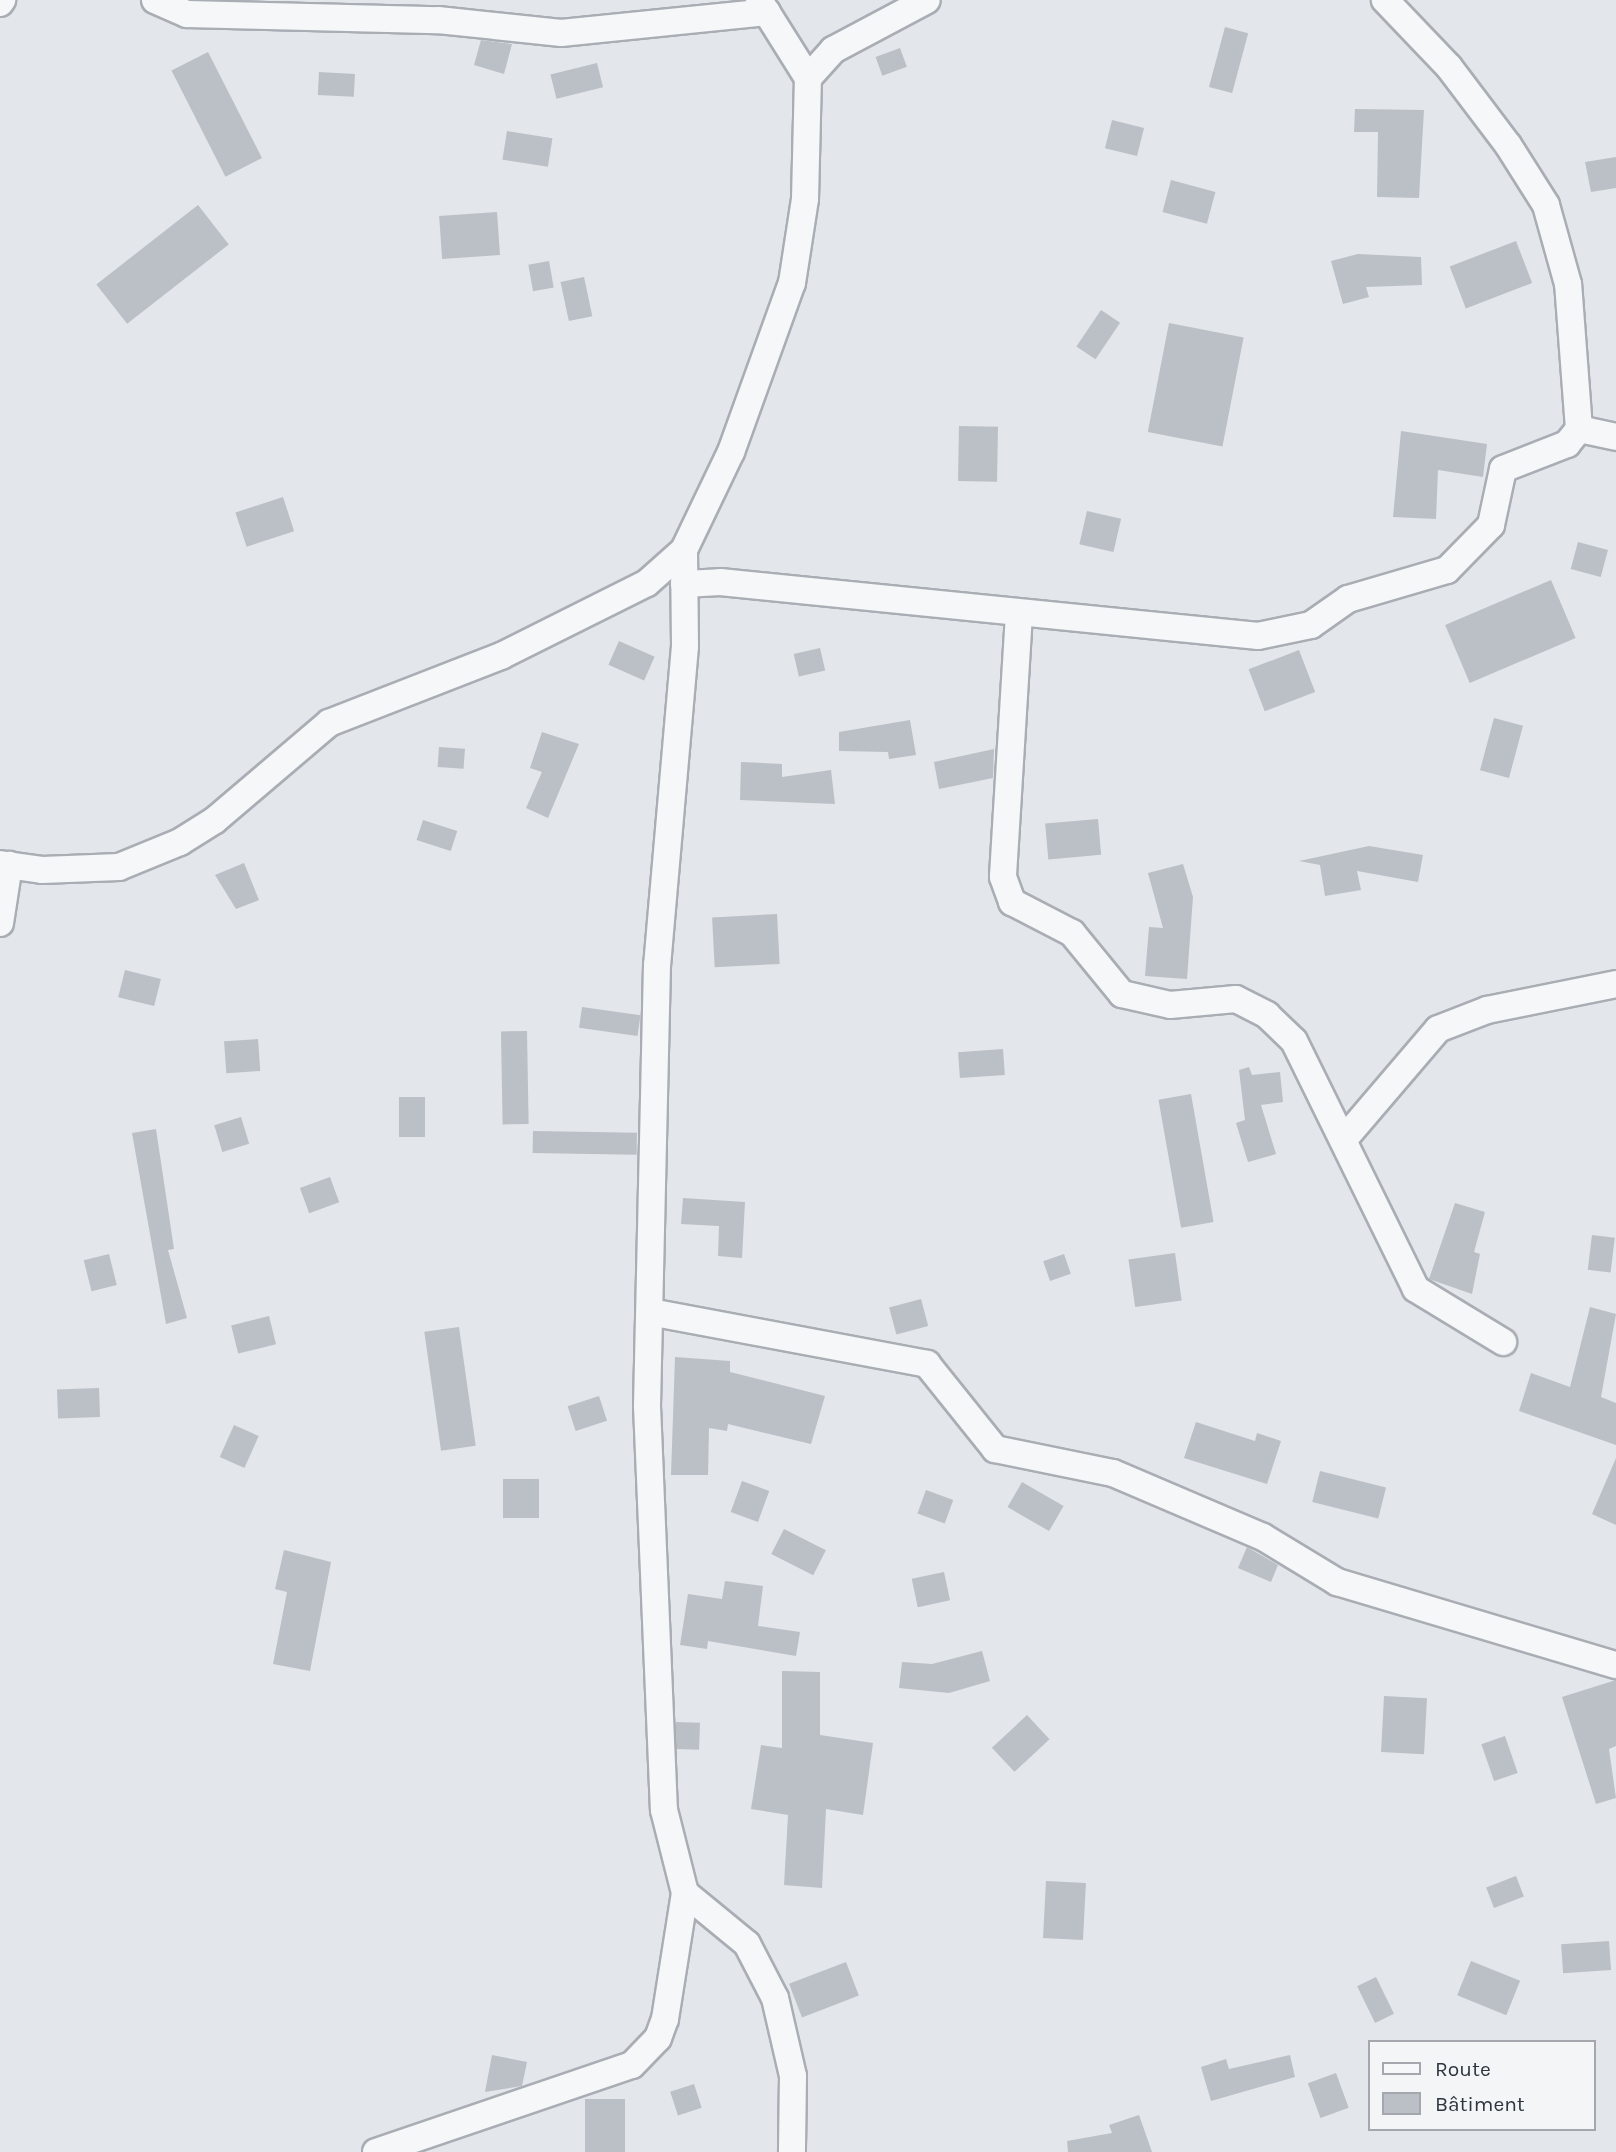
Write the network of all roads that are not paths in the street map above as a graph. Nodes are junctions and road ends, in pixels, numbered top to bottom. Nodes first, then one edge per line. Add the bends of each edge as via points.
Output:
1 (155, 0) edge
2 (927, 0) edge
3 (1385, 0) edge
4 (763, 6) edge
5 (808, 78) junction
6 (1579, 429) junction
7 (1616, 437) edge
8 (684, 550) junction
9 (684, 584) junction
10 (1019, 614) junction
11 (5, 864) edge
12 (0, 923) edge
13 (1616, 984) edge
14 (1345, 1138) junction
15 (650, 1312) junction
16 (1503, 1342) dead end
17 (1616, 1665) edge
18 (685, 1893) junction
19 (376, 2152) edge
20 (792, 2152) edge

1 - 4 street via 187,14 438,20 561,33
2 - 5 street via 851,39
3 - 6 street via 1449,67 1546,205 1568,284
4 - 5 street
5 - 8 street via 805,199 792,283 731,452
6 - 7 street
6 - 10 street via 1567,444 1503,469 1491,525 1447,570 1348,600 1311,625 1258,636
8 - 9 street
8 - 11 street via 647,583 501,656 329,723 215,820 180,842 119,867 42,870
9 - 10 street via 720,582
9 - 15 street via 685,646 657,965
10 - 14 street via 1003,877 1012,902 1072,933 1122,995 1170,1005 1236,999 1267,1015 1294,1041
11 - 12 street
13 - 14 street via 1488,1010 1438,1028
14 - 16 street via 1416,1289
15 - 17 street via 927,1364 945,1378 995,1449 1113,1474 1263,1537 1337,1582
15 - 18 street via 651,1576 664,1810 676,1875
18 - 19 street via 665,2019 658,2038 632,2065
18 - 20 street via 747,1944 762,1967 793,2076

